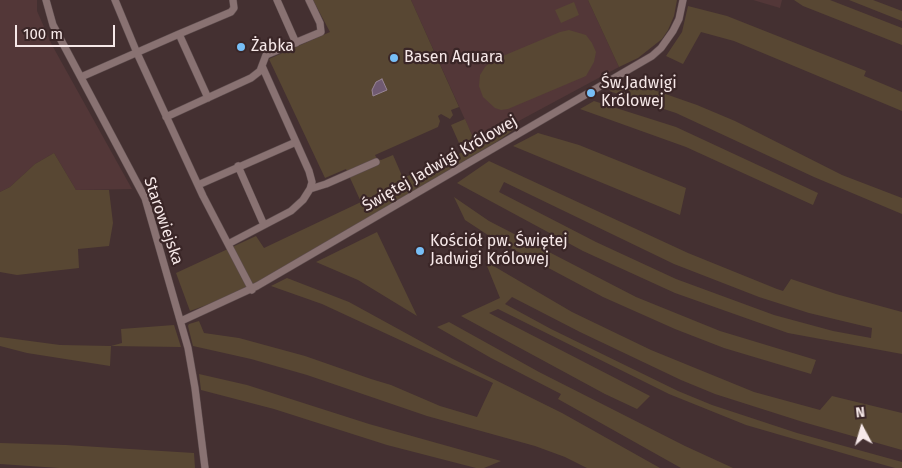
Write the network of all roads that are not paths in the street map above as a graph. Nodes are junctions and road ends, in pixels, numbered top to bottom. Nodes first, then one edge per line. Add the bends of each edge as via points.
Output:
1 (46, 0) edge
2 (115, 0) edge
3 (233, 0) edge
4 (277, 0) edge
5 (309, 0) edge
6 (683, 0) edge
7 (179, 34) junction
8 (296, 42) junction
9 (137, 52) junction
10 (262, 66) junction
11 (80, 77) junction
12 (208, 98) junction
13 (166, 117) junction
14 (296, 142) junction
15 (376, 162) dead end
16 (238, 166) junction
17 (198, 185) junction
18 (310, 189) junction
19 (264, 225) junction
20 (228, 244) junction
21 (252, 290) junction
22 (181, 321) junction
23 (205, 468) edge

1 - 11 street, Starowiejska via 52,25
2 - 9 street
3 - 7 street via 231,12
4 - 8 street
5 - 8 street via 321,32
6 - 21 street, Świętej Jadwigi Królowej via 673,31 652,56
7 - 9 street
7 - 12 street
8 - 10 street via 266,55
9 - 11 street
9 - 13 street
10 - 12 street via 251,78
10 - 14 street
11 - 22 street, Starowiejska via 144,198
12 - 13 street
13 - 17 street
14 - 16 street
14 - 18 street via 309,171
15 - 18 street
16 - 17 street
16 - 19 street
17 - 20 street
18 - 19 street via 291,211
19 - 20 street
20 - 21 street
21 - 22 street, Świętej Jadwigi Królowej
22 - 23 street, Starowiejska via 192,366

